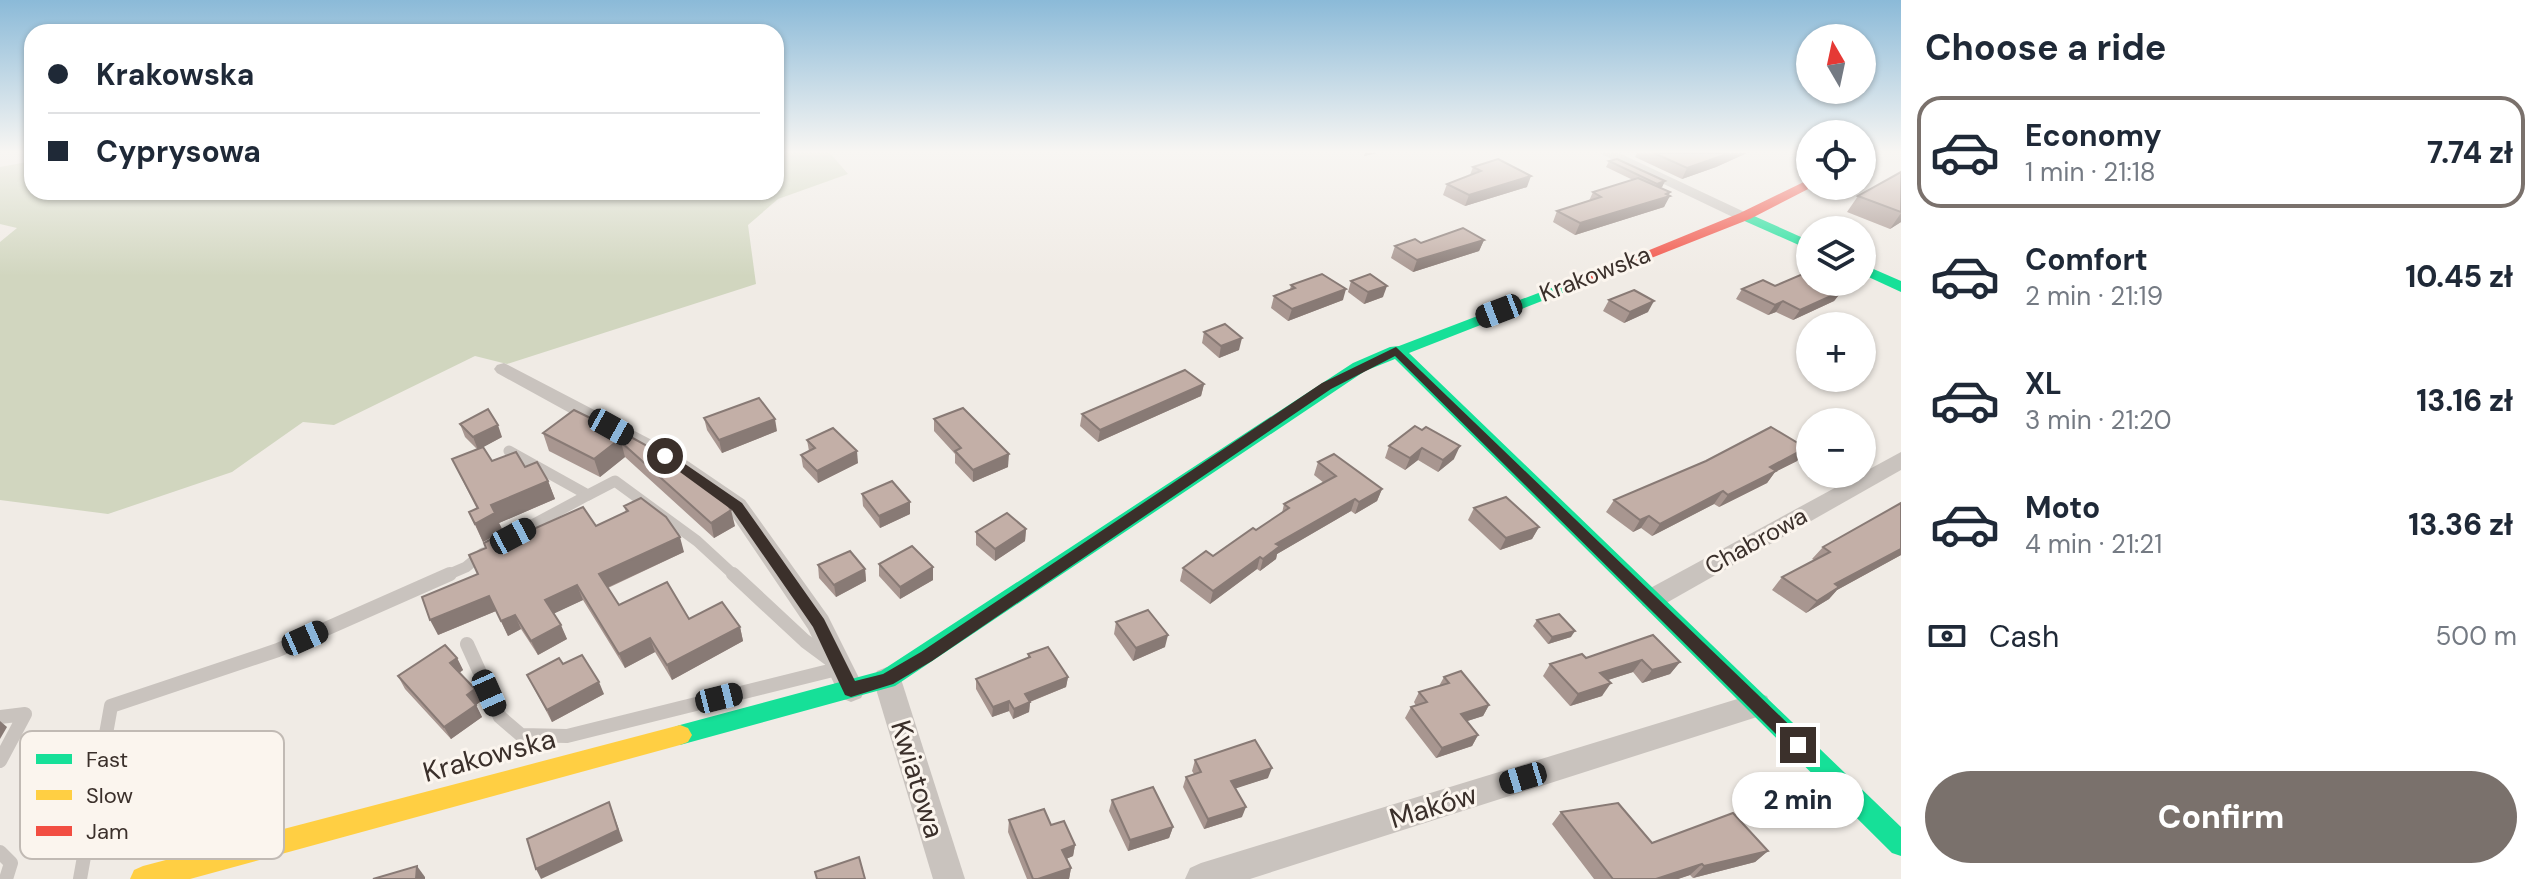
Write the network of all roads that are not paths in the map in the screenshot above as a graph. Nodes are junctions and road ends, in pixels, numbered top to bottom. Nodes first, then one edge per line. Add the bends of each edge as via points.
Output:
1 (1689, 194) edge
2 (1789, 194) edge
3 (1779, 199) junction
4 (1739, 219) junction
5 (1786, 227) junction
6 (1796, 232) edge
7 (1796, 240) edge
8 (1876, 275) edge
9 (1901, 287) edge
10 (1396, 350) junction
11 (504, 369) dead end
12 (509, 451) edge
13 (1901, 460) edge
14 (588, 495) junction
15 (1652, 599) junction
16 (467, 644) dead end
17 (846, 679) junction
18 (887, 679) junction
19 (1757, 705) junction
20 (0, 717) edge
21 (107, 731) edge
22 (0, 761) edge
23 (284, 839) edge
24 (1901, 844) edge
25 (0, 852) edge
26 (84, 859) edge
27 (213, 859) edge
28 (6, 879) edge
29 (80, 879) edge
30 (143, 879) edge
31 (949, 879) edge
32 (1201, 879) edge

1 - 4 street
2 - 3 street, Krakowska
3 - 4 street, Krakowska
3 - 5 street
4 - 5 street via 1766,219
4 - 7 street
4 - 10 street, Krakowska
5 - 6 street
8 - 9 street
10 - 15 street
10 - 18 street, Krakowska via 1327,386
11 - 17 street via 665,456 737,506 819,623
12 - 14 lane
13 - 15 street, Chabrowa
14 - 17 lane via 615,481 697,541
14 - 21 lane via 488,549 466,567 278,650 111,706
15 - 19 street
16 - 17 lane via 500,717 521,735 567,736
17 - 18 street, Krakowska
17 - 23 street, Krakowska
18 - 31 street, Kwiatowa
19 - 24 street
19 - 32 street, Maków
20 - 22 lane via 25,714
25 - 28 lane via 11,863
26 - 29 lane
27 - 30 street, Krakowska

